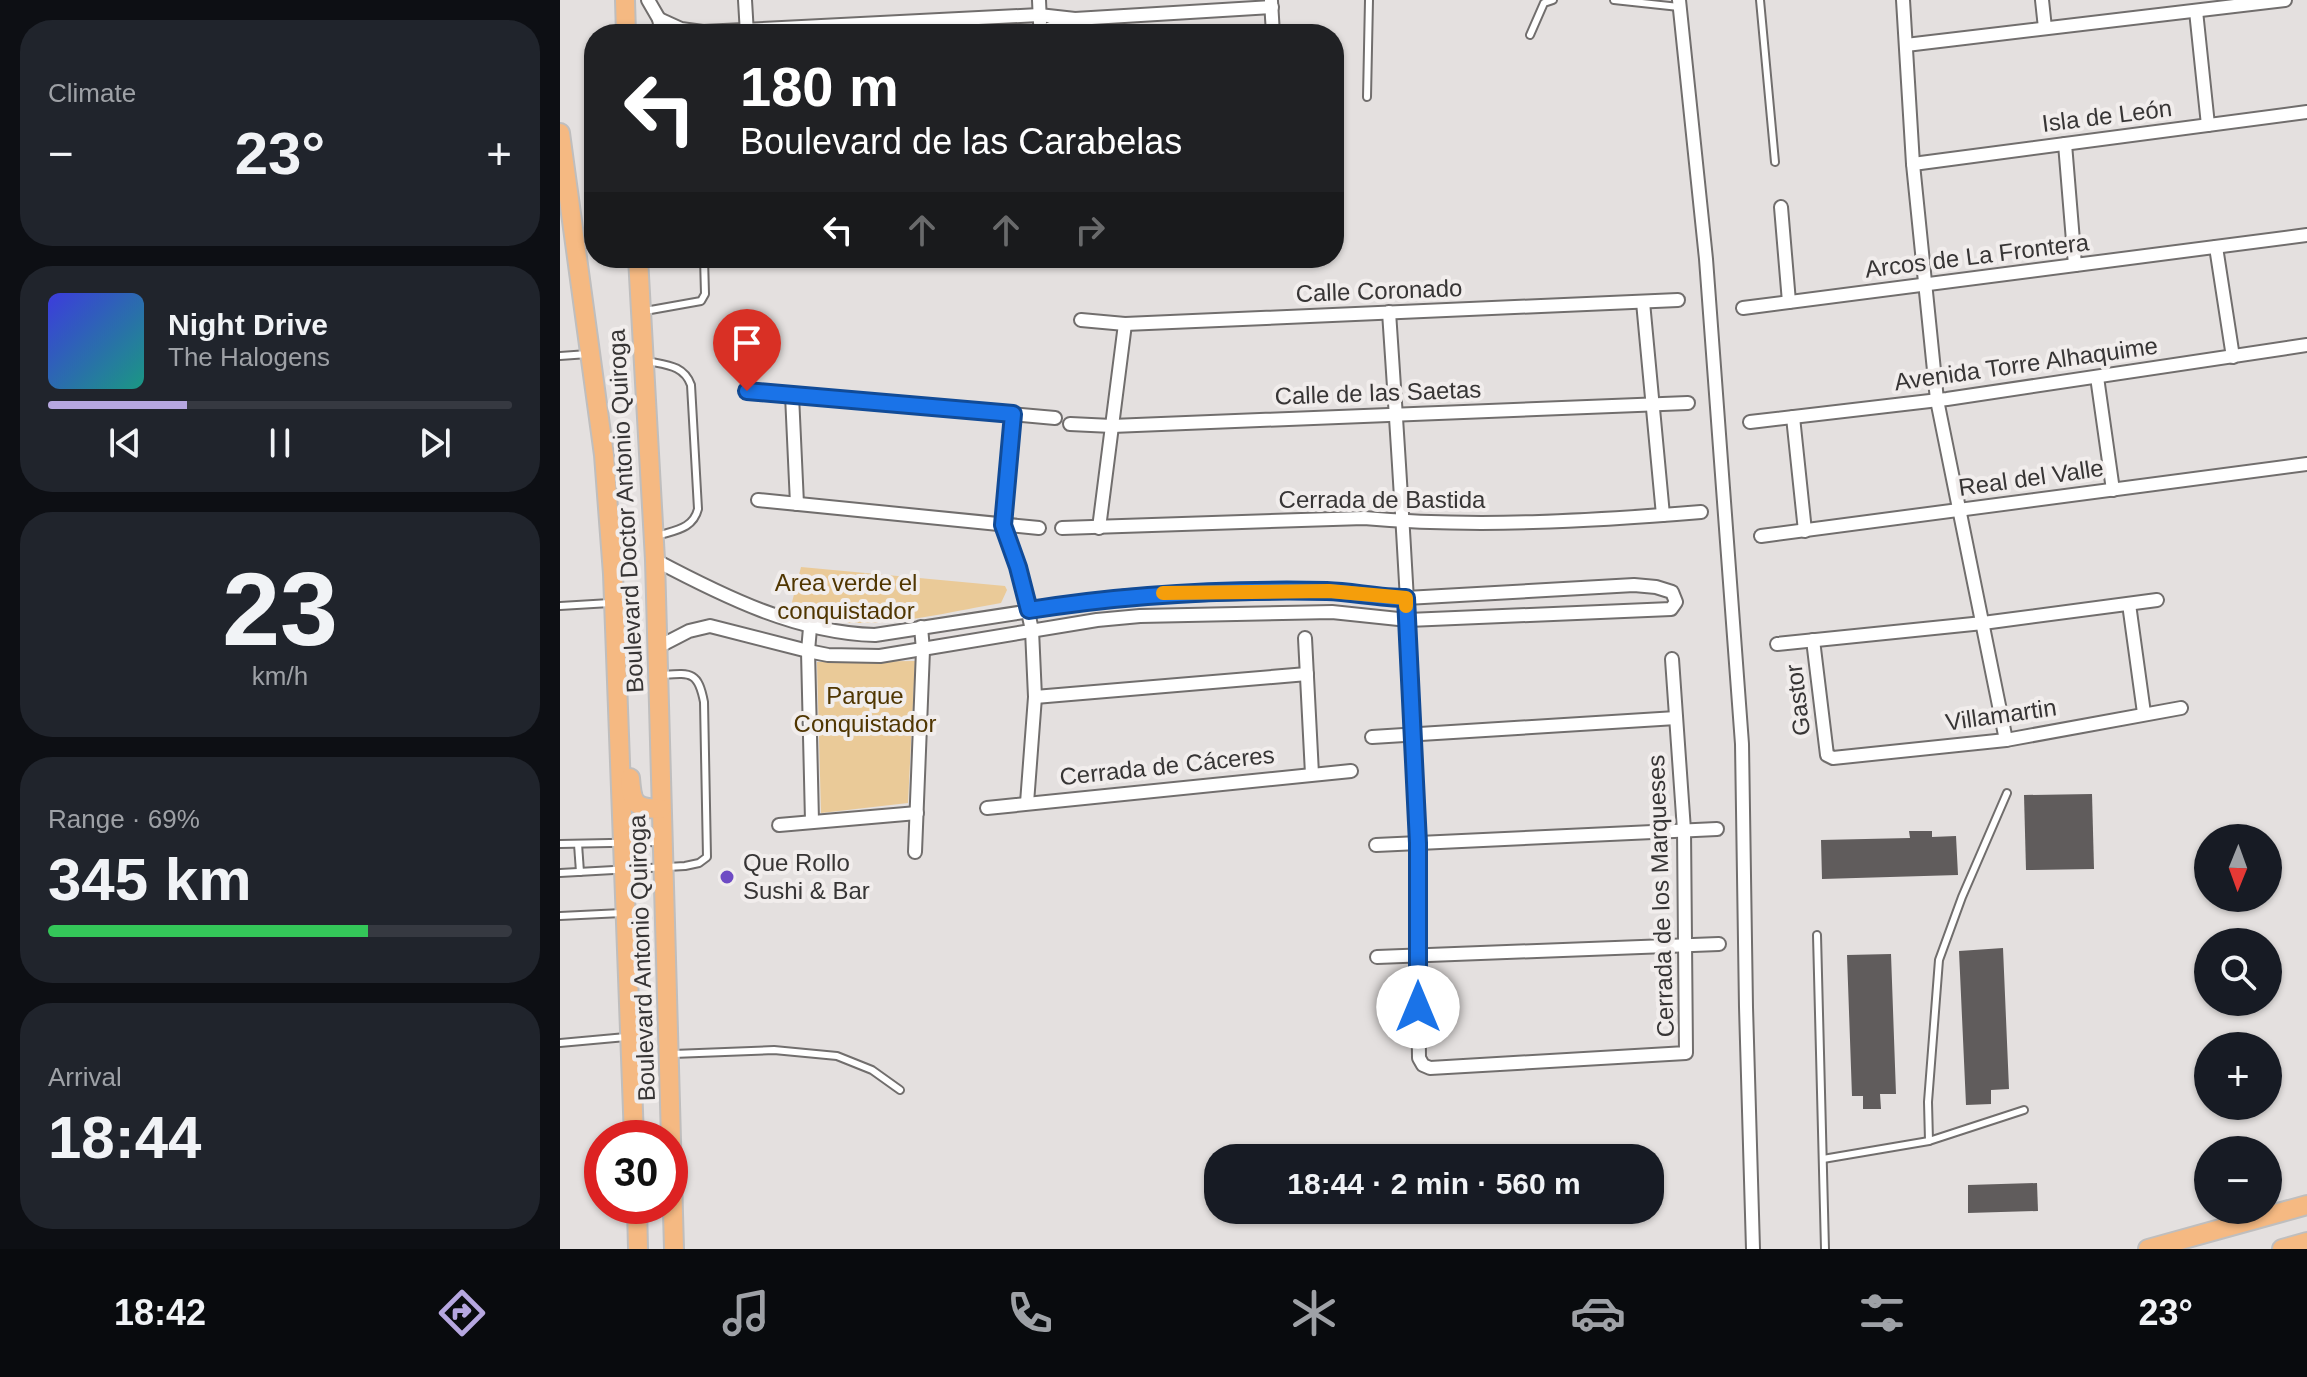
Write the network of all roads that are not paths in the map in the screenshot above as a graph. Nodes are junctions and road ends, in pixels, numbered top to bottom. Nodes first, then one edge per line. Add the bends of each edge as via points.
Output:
1 (625, 0) edge
2 (648, 0) edge
3 (745, 0) edge
4 (1021, 0) edge
5 (1039, 0) edge
6 (1369, 0) edge
7 (1553, 0) edge
8 (1614, 0) edge
9 (1760, 0) edge
10 (1903, 0) edge
11 (2042, 0) edge
12 (2285, 0) edge
13 (1272, 4) edge
14 (1679, 4) edge
15 (2196, 11) junction
16 (1039, 15) junction
17 (1022, 16) junction
18 (659, 19) junction
19 (1075, 19) junction
20 (626, 24) edge
21 (660, 24) edge
22 (672, 24) edge
23 (746, 24) edge
24 (884, 24) edge
25 (1022, 24) edge
26 (1039, 24) edge
27 (1062, 24) edge
28 (1273, 24) edge
29 (2045, 28) junction
30 (1530, 35) dead end
31 (1906, 45) junction
32 (1367, 97) dead end
33 (2307, 112) edge
34 (2208, 125) junction
35 (560, 133) edge
36 (2065, 144) junction
37 (1775, 162) dead end
38 (1913, 164) junction
39 (1781, 207) dead end
40 (2307, 235) edge
41 (2216, 247) junction
42 (2075, 265) junction
43 (639, 268) edge
44 (704, 268) edge
45 (1926, 285) junction
46 (1678, 300) dead end
47 (1643, 302) junction
48 (1789, 302) junction
49 (1743, 308) dead end
50 (641, 312) junction
51 (1389, 312) junction
52 (1081, 320) dead end
53 (1125, 324) junction
54 (2307, 345) edge
55 (591, 354) junction
56 (560, 356) edge
57 (2233, 357) junction
58 (644, 361) junction
59 (2097, 377) junction
60 (747, 391) dead end
61 (792, 395) junction
62 (1937, 400) junction
63 (1688, 403) dead end
64 (1652, 405) junction
65 (1013, 414) junction
66 (1396, 414) junction
67 (1793, 417) junction
68 (1055, 418) dead end
69 (1750, 422) dead end
70 (1070, 424) dead end
71 (1112, 426) junction
72 (2307, 464) edge
73 (2113, 490) junction
74 (758, 500) dead end
75 (797, 504) junction
76 (1958, 510) junction
77 (1701, 512) dead end
78 (1663, 515) junction
79 (1404, 522) junction
80 (1003, 525) junction
81 (1039, 528) dead end
82 (1062, 528) dead end
83 (1099, 528) junction
84 (1805, 531) junction
85 (1761, 536) dead end
86 (654, 537) junction
87 (655, 560) junction
88 (1406, 598) junction
89 (2157, 600) dead end
90 (614, 603) junction
91 (2129, 604) junction
92 (560, 606) edge
93 (1029, 610) junction
94 (1408, 620) junction
95 (1983, 623) junction
96 (921, 627) junction
97 (810, 628) junction
98 (1032, 630) junction
99 (1305, 638) dead end
100 (1813, 640) junction
101 (1777, 644) dead end
102 (658, 647) junction
103 (923, 650) junction
104 (808, 651) junction
105 (1672, 659) dead end
106 (1307, 674) junction
107 (658, 675) junction
108 (1035, 697) junction
109 (2181, 708) dead end
110 (618, 709) junction
111 (2144, 713) junction
112 (1676, 718) junction
113 (1413, 736) junction
114 (1372, 737) dead end
115 (2006, 740) junction
116 (1827, 755) joint
117 (620, 762) joint
118 (660, 762) joint
119 (1351, 771) dead end
120 (1312, 774) junction
121 (2007, 793) dead end
122 (1027, 803) junction
123 (987, 808) dead end
124 (661, 809) junction
125 (917, 813) junction
126 (812, 821) junction
127 (779, 825) dead end
128 (1717, 829) dead end
129 (1684, 830) junction
130 (663, 841) junction
131 (623, 843) junction
132 (1418, 843) junction
133 (560, 844) edge
134 (578, 844) junction
135 (1376, 845) dead end
136 (915, 852) dead end
137 (663, 868) junction
138 (624, 869) junction
139 (580, 872) junction
140 (560, 873) edge
141 (625, 913) junction
142 (560, 916) edge
143 (1817, 935) dead end
144 (1683, 944) junction
145 (1719, 944) dead end
146 (1418, 956) junction
147 (1377, 957) dead end
148 (630, 1037) junction
149 (560, 1043) edge
150 (669, 1054) junction
151 (900, 1090) dead end
152 (2024, 1110) dead end
153 (633, 1120) edge
154 (1929, 1141) junction
155 (1823, 1159) junction
156 (2307, 1205) edge
157 (637, 1224) edge
158 (2307, 1242) edge
159 (638, 1249) edge
160 (674, 1249) edge
161 (1753, 1249) edge
162 (1825, 1249) edge
163 (2148, 1249) edge
164 (2282, 1249) edge

1 - 20 main road
2 - 18 street
3 - 23 street
4 - 17 street
5 - 16 street
6 - 32 lane
7 - 30 lane via 1544,3
8 - 14 lane
9 - 37 lane
10 - 31 street
11 - 29 street
12 - 15 street
13 - 19 street
13 - 28 street
14 - 161 street via 1706,259 1742,744
15 - 29 street
15 - 34 street
16 - 17 street
16 - 19 street
16 - 26 street
17 - 24 street
17 - 25 street
18 - 21 street
18 - 22 street
19 - 27 street
29 - 31 street
31 - 38 street
33 - 34 street, Isla de León
34 - 36 street, Isla de León
35 - 55 main road, Boulevard Doctor Antonio Quiroga
36 - 38 street, Isla de León
36 - 42 street
38 - 45 street
39 - 48 street
40 - 41 street
41 - 42 street, Arcos de La Frontera
41 - 57 street
42 - 45 street, Arcos de La Frontera
43 - 50 main road, Boulevard Doctor Antonio Quiroga
44 - 50 lane via 701,301
45 - 48 street, Arcos de La Frontera
45 - 62 street
46 - 47 street, Calle Coronado
47 - 51 street, Calle Coronado
47 - 64 street
48 - 49 street, Arcos de La Frontera
50 - 58 main road, Boulevard Doctor Antonio Quiroga
51 - 53 street, Calle Coronado
51 - 66 street, Cerrada de los Marqueses
52 - 53 street, Calle Coronado
53 - 71 street
54 - 57 street, Avenida Torre Alhaquime
55 - 56 lane
55 - 90 main road, Boulevard Doctor Antonio Quiroga
57 - 59 street, Avenida Torre Alhaquime
58 - 86 main road, Boulevard Doctor Antonio Quiroga
58 - 86 lane via 677,367 688,375 698,494 690,526
59 - 62 street, Avenida Torre Alhaquime
59 - 73 street
60 - 61 street
61 - 65 street
61 - 75 street
62 - 67 street, Avenida Torre Alhaquime
62 - 76 street
63 - 64 street, Calle de las Saetas
64 - 66 street, Calle de las Saetas
64 - 78 street
65 - 68 street
65 - 80 street
66 - 71 street, Calle de las Saetas
66 - 79 street, Cerrada de los Marqueses
67 - 69 street, Avenida Torre Alhaquime
67 - 84 street
70 - 71 street, Calle de las Saetas
71 - 83 street
72 - 73 street, Real del Valle
73 - 76 street, Real del Valle
74 - 75 street
75 - 80 street
76 - 84 street, Real del Valle
76 - 95 street
77 - 78 street, Cerrada de Bastida
78 - 79 street, Cerrada de Bastida
79 - 83 street, Cerrada de Bastida via 1364,518
79 - 88 street, Cerrada de los Marqueses
80 - 81 street
80 - 93 street
82 - 83 street, Cerrada de Bastida
84 - 85 street, Real del Valle
86 - 87 main road, Boulevard Doctor Antonio Quiroga
87 - 97 street
87 - 102 main road, Boulevard Doctor Antonio Quiroga
88 - 93 street via 1329,591 1167,593
88 - 94 street, Cerrada de los Marqueses
88 - 94 street via 1634,585 1672,592 1676,602 1671,609
89 - 91 street
90 - 92 lane
90 - 110 main road, Boulevard Doctor Antonio Quiroga
91 - 95 street
91 - 111 street
93 - 96 street
93 - 98 street
94 - 98 street via 1286,611 1140,616
94 - 113 street, Cerrada de los Marqueses
95 - 100 street
95 - 115 street
96 - 97 street via 875,635
96 - 103 street
97 - 104 street
98 - 103 street
98 - 108 street, Cerrada de Cáceres
99 - 106 street, Cerrada de Cáceres
100 - 101 street
100 - 116 street, Gastor
102 - 104 street via 710,626
102 - 107 main road, Boulevard Doctor Antonio Quiroga
103 - 104 street via 880,656
103 - 125 street
104 - 126 street
105 - 112 street, Cerrada de los Marqueses
106 - 108 street
106 - 120 street, Cerrada de Cáceres
107 - 118 main road, Boulevard Doctor Antonio Quiroga
107 - 137 lane via 694,676 701,683 704,702 707,857
108 - 122 street, Cerrada de Cáceres
109 - 111 street, Villamartin
110 - 117 main road, Boulevard Doctor Antonio Quiroga
110 - 124 main road via 627,740 632,800
111 - 115 street, Villamartin
112 - 113 street, Cerrada de los Marqueses
112 - 129 street, Cerrada de los Marqueses
113 - 114 street, Cerrada de los Marqueses
113 - 132 street, Cerrada de los Marqueses
115 - 116 street, Villamartin
117 - 131 main road, Boulevard Antonio Quiroga
118 - 124 main road, Boulevard Antonio Quiroga
119 - 120 street, Cerrada de Cáceres
120 - 122 street, Cerrada de Cáceres
121 - 154 lane via 1939,960
122 - 123 street, Cerrada de Cáceres
124 - 130 main road, Boulevard Antonio Quiroga
125 - 126 street
125 - 136 street
126 - 127 street
128 - 129 street
129 - 132 street
129 - 144 street, Cerrada de los Marqueses
130 - 131 lane
130 - 137 main road, Boulevard Antonio Quiroga
131 - 134 lane
131 - 138 main road, Boulevard Antonio Quiroga
132 - 135 street
132 - 146 street, Cerrada de los Marqueses
133 - 134 lane
134 - 139 lane
137 - 138 lane
137 - 150 main road, Boulevard Antonio Quiroga
138 - 139 lane
138 - 141 main road, Boulevard Antonio Quiroga
139 - 140 lane
141 - 142 lane
141 - 148 main road, Boulevard Antonio Quiroga
143 - 155 lane
144 - 145 street
144 - 146 street
144 - 146 street, Cerrada de los Marqueses via 1686,1053 1430,1068 1419,1058
146 - 147 street
148 - 149 lane
148 - 153 main road, Boulevard Antonio Quiroga
150 - 151 lane via 774,1050 837,1056 872,1070
150 - 160 main road, Boulevard Antonio Quiroga
152 - 154 lane
154 - 155 lane
155 - 162 lane
156 - 163 main road
157 - 159 main road
158 - 164 main road

